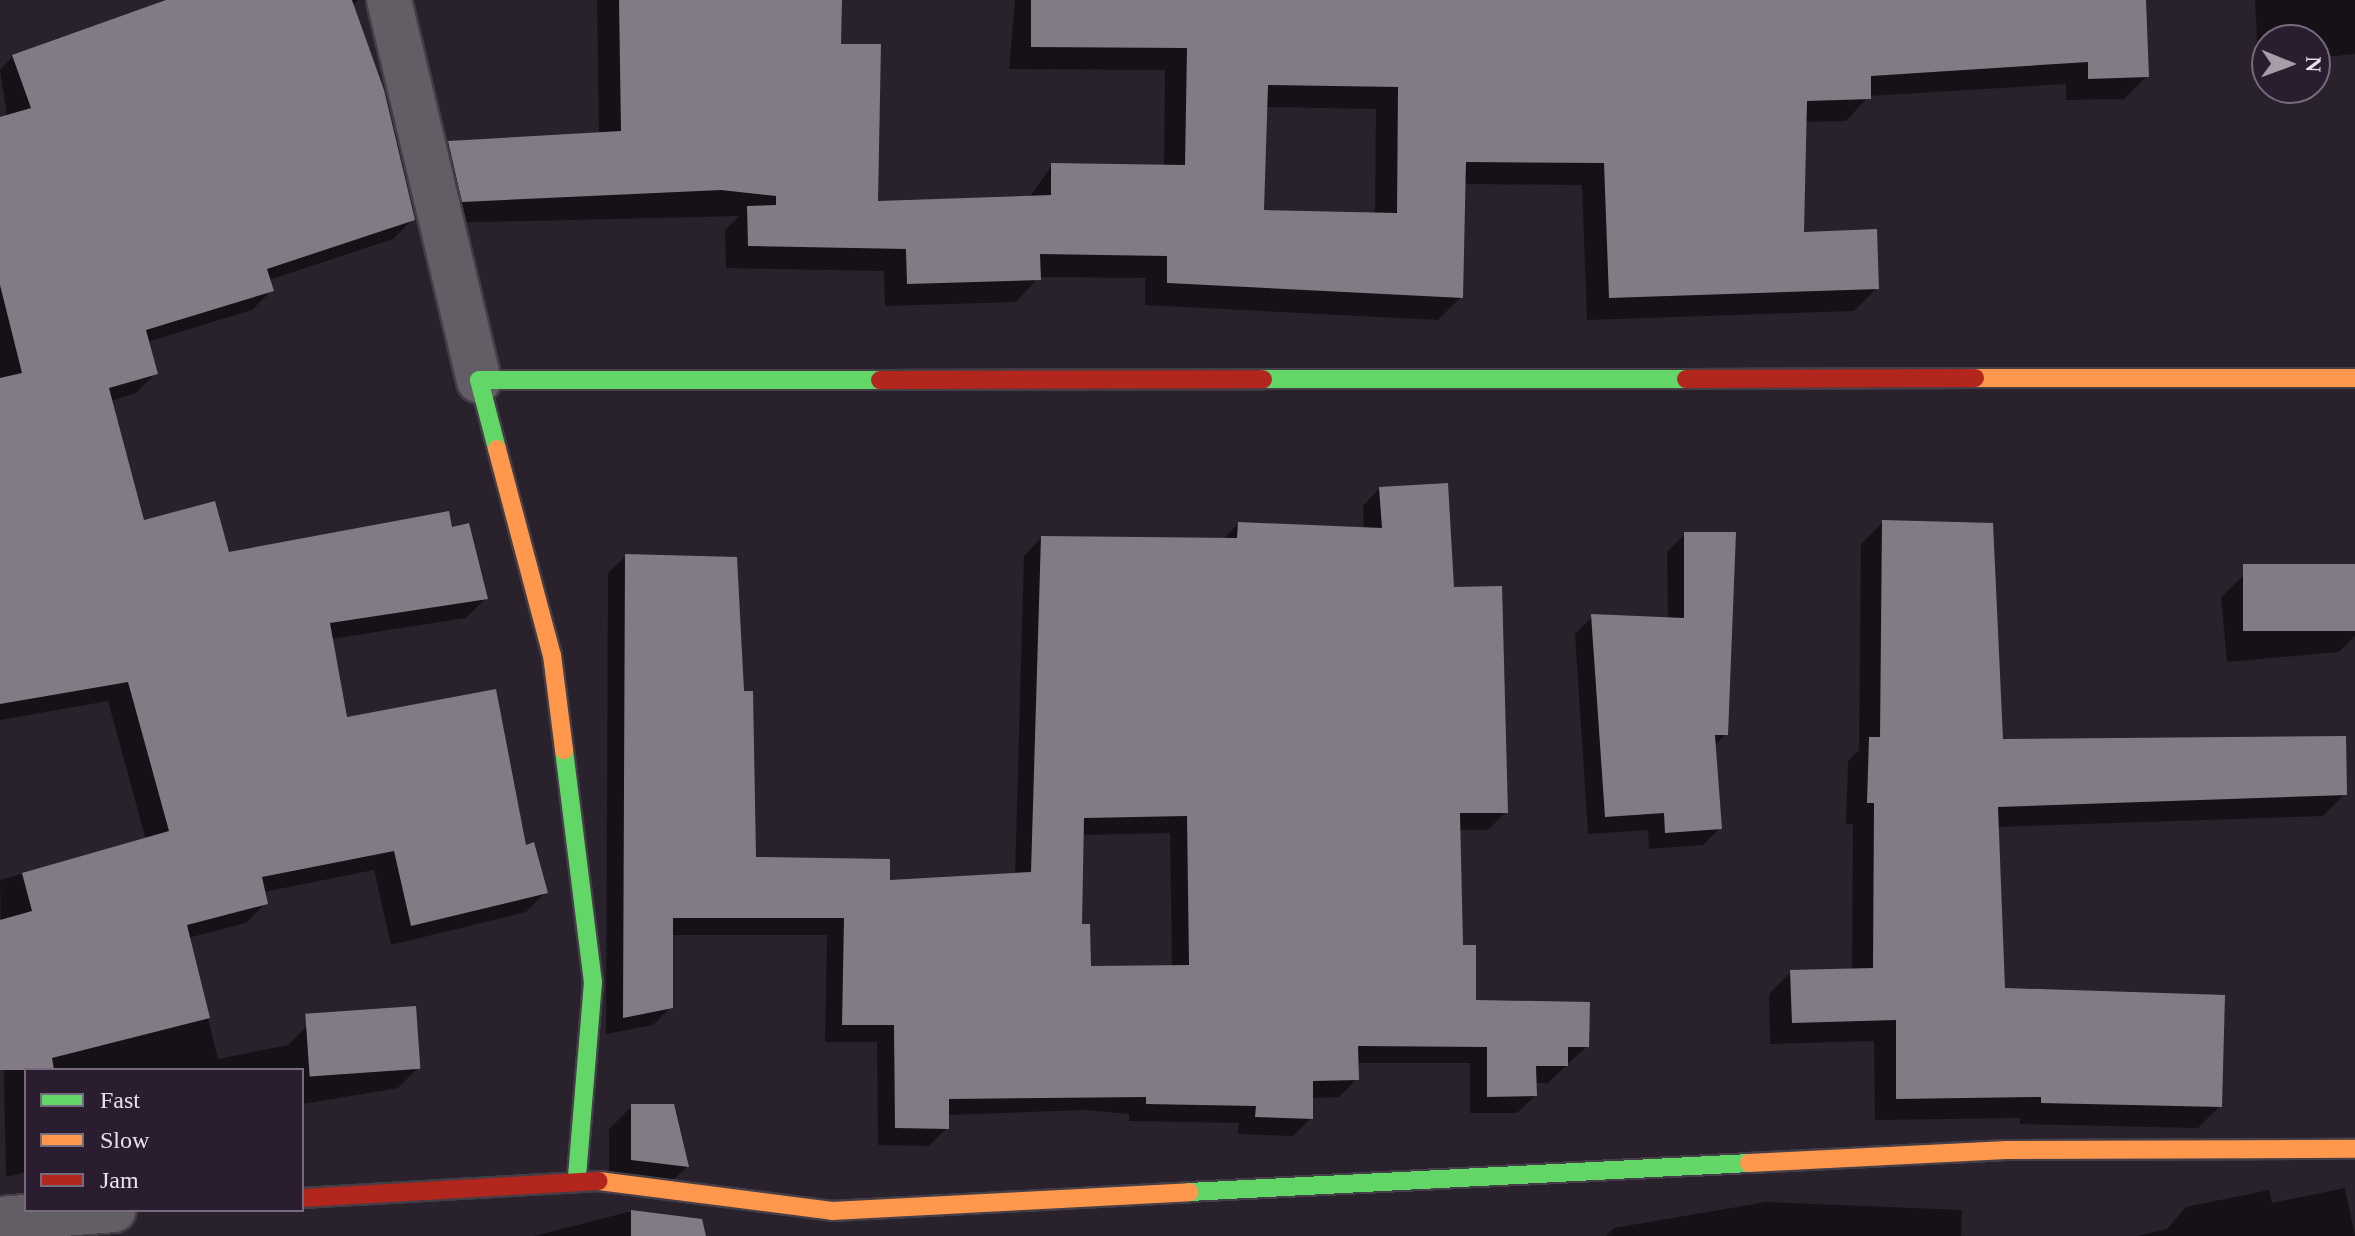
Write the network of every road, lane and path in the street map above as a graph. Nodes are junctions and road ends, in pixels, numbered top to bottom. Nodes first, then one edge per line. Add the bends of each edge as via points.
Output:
1 (389, 0) edge
2 (2355, 378) edge
3 (479, 380) junction
4 (2355, 1149) edge
5 (577, 1178) junction
6 (304, 1198) edge
7 (89, 1212) edge
8 (0, 1219) edge
9 (833, 1224) edge

1 - 3 street
2 - 3 street
3 - 5 street via 552,655 593,982
4 - 9 street via 2007,1150
5 - 6 street
5 - 9 street
7 - 8 street

